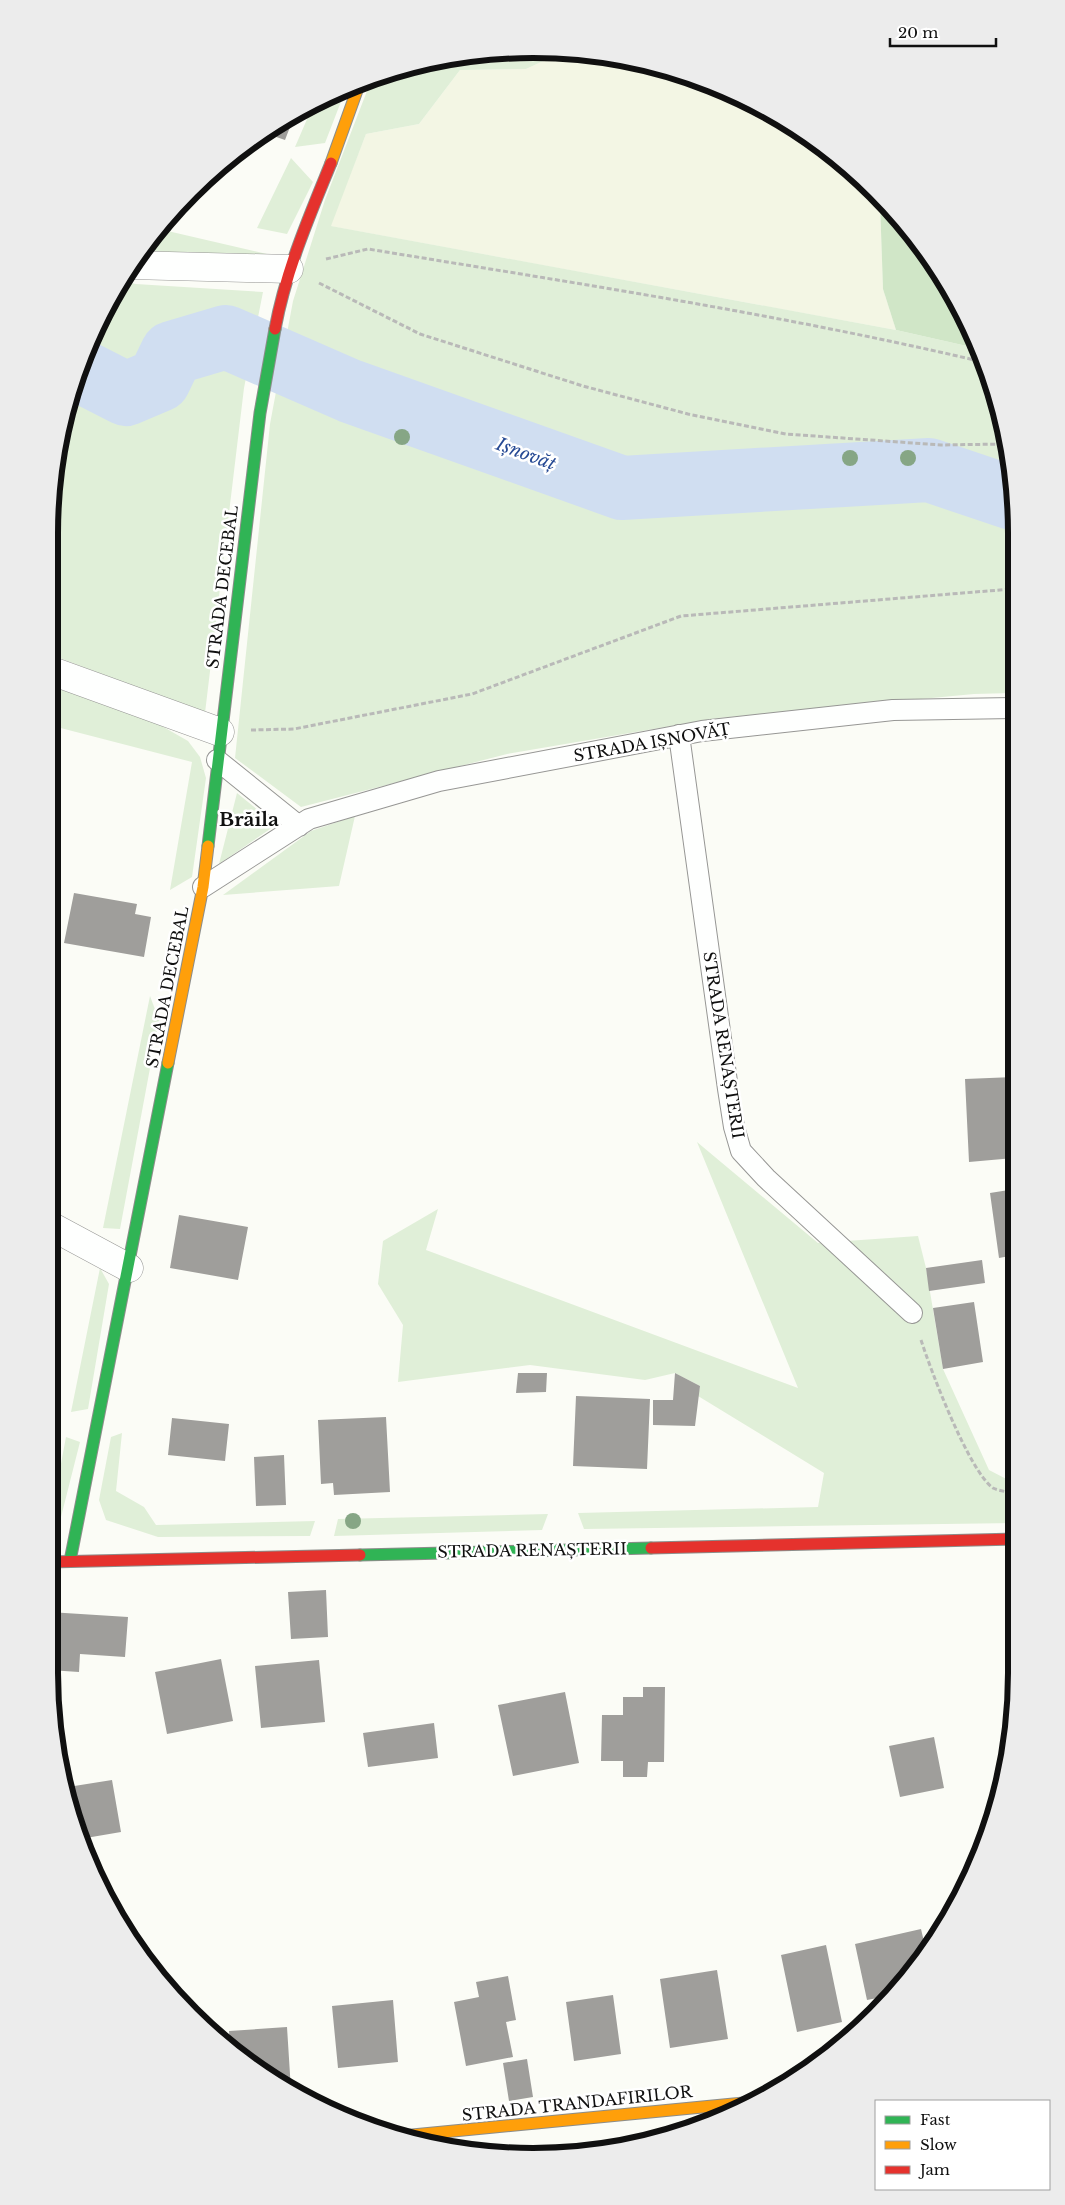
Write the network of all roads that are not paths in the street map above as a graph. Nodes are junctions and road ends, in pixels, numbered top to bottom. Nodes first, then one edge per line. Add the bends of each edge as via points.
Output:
1 (356, 92) edge
2 (140, 266) edge
3 (285, 280) junction
4 (58, 673) edge
5 (1008, 708) edge
6 (220, 732) junction
7 (679, 735) junction
8 (216, 760) junction
9 (299, 826) junction
10 (203, 887) junction
11 (58, 1229) edge
12 (129, 1268) junction
13 (912, 1313) road end
14 (1008, 1539) edge
15 (70, 1561) junction
16 (58, 1562) edge
17 (730, 2104) edge
18 (423, 2134) edge

1 - 3 street
2 - 3 street
3 - 6 street, STRADA DECEBAL via 260,413
4 - 6 street
5 - 7 lane, STRADA IȘNOVĂȚ via 893,710
6 - 8 street, STRADA DECEBAL
7 - 9 lane, STRADA IȘNOVĂȚ via 439,781 309,819
7 - 13 lane, STRADA RENAȘTERII via 728,1089 741,1151
8 - 9 lane
8 - 10 street, STRADA DECEBAL
9 - 10 lane, STRADA IȘNOVĂȚ
10 - 12 street, STRADA DECEBAL
11 - 12 street
12 - 15 street, STRADA DECEBAL
14 - 15 street, STRADA RENAȘTERII
15 - 16 street, STRADA RENAȘTERII
17 - 18 street, STRADA TRANDAFIRILOR

